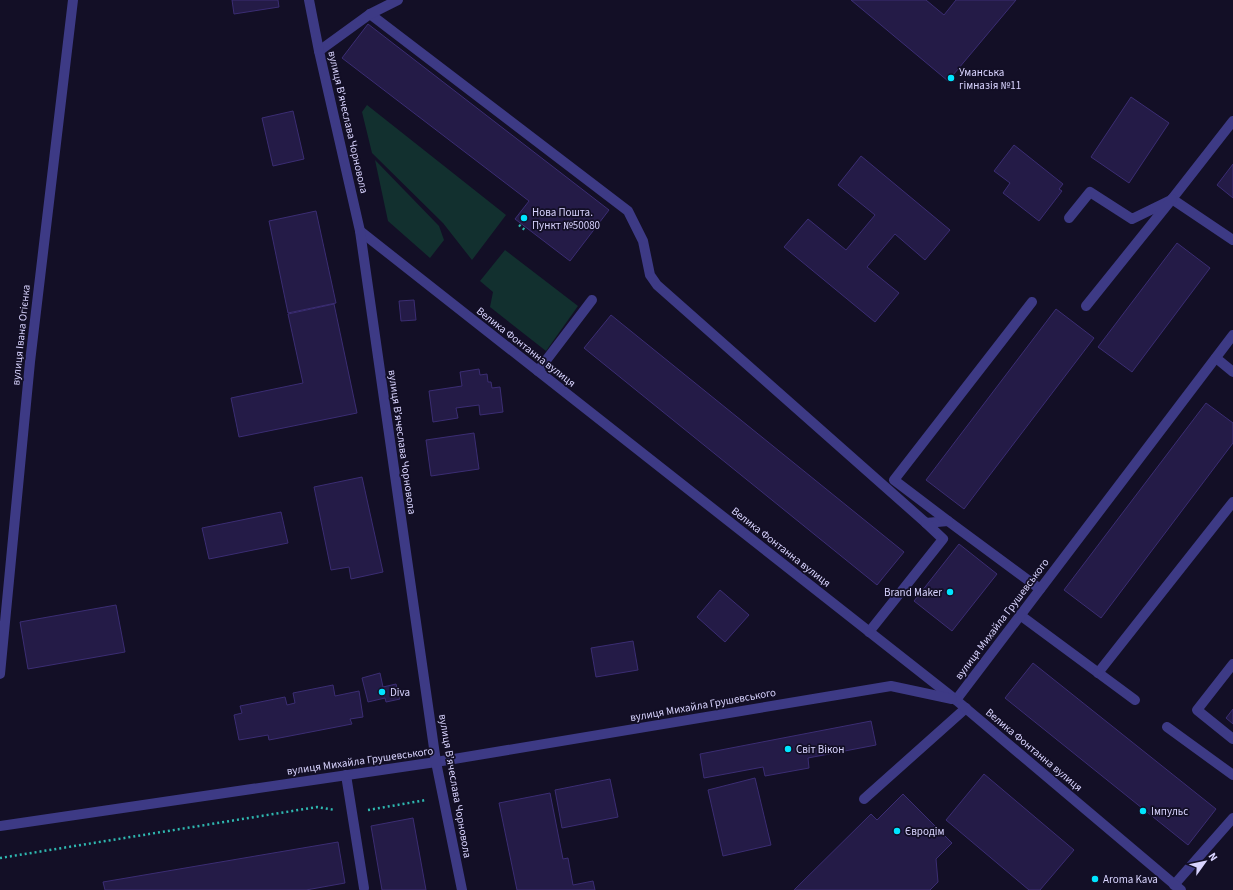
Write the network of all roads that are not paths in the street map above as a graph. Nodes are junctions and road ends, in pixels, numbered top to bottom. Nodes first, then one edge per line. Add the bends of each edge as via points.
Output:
1 (73, 0) edge
2 (309, 0) edge
3 (398, 0) edge
4 (370, 14) junction
5 (319, 51) junction
6 (1233, 121) edge
7 (1172, 199) junction
8 (1069, 218) dead end
9 (360, 231) junction
10 (1233, 240) edge
11 (592, 300) dead end
12 (1032, 302) dead end
13 (1086, 306) dead end
14 (1233, 335) edge
15 (1216, 358) junction
16 (538, 371) junction
17 (1233, 372) edge
18 (1233, 502) edge
19 (948, 521) junction
20 (926, 523) junction
21 (1040, 589) junction
22 (1020, 615) junction
23 (870, 632) junction
24 (1233, 664) edge
25 (1098, 673) junction
26 (0, 674) edge
27 (956, 700) junction
28 (1135, 700) dead end
29 (966, 708) junction
30 (1167, 727) dead end
31 (1233, 739) edge
32 (436, 762) junction
33 (346, 775) junction
34 (1233, 775) edge
35 (864, 799) dead end
36 (1233, 818) edge
37 (0, 826) edge
38 (1178, 887) edge
39 (361, 889) edge
40 (462, 890) edge

1 - 26 street, вулиця Івана Огієнка via 30,362
2 - 5 street, вулиця В’ячеслава Чорновола
3 - 4 street
4 - 5 street
4 - 20 street via 628,211 643,241 650,275 657,285
5 - 9 street, вулиця В’ячеслава Чорновола
6 - 7 street
7 - 8 street via 1132,219 1090,192
7 - 10 street
7 - 13 street
9 - 16 street, Велика Фонтанна вулиця
9 - 32 street, вулиця В’ячеслава Чорновола
11 - 16 street
12 - 19 street via 894,480
14 - 15 street, вулиця Михайла Грушевського
15 - 17 street
15 - 21 street, вулиця Михайла Грушевського
16 - 23 street, Велика Фонтанна вулиця
18 - 25 street
19 - 20 street
19 - 21 street
20 - 23 street via 943,540
21 - 22 street, вулиця Михайла Грушевського
22 - 25 street
22 - 27 street, вулиця Михайла Грушевського
23 - 27 street, Велика Фонтанна вулиця
24 - 31 street via 1197,710
25 - 28 street
27 - 29 street, Велика Фонтанна вулиця
27 - 32 street, вулиця Михайла Грушевського via 891,686
29 - 35 street
29 - 38 street, Велика Фонтанна вулиця
30 - 34 street
32 - 33 street, вулиця Михайла Грушевського
32 - 40 street, вулиця В’ячеслава Чорновола
33 - 37 street, вулиця Михайла Грушевського
33 - 39 street
36 - 38 street

